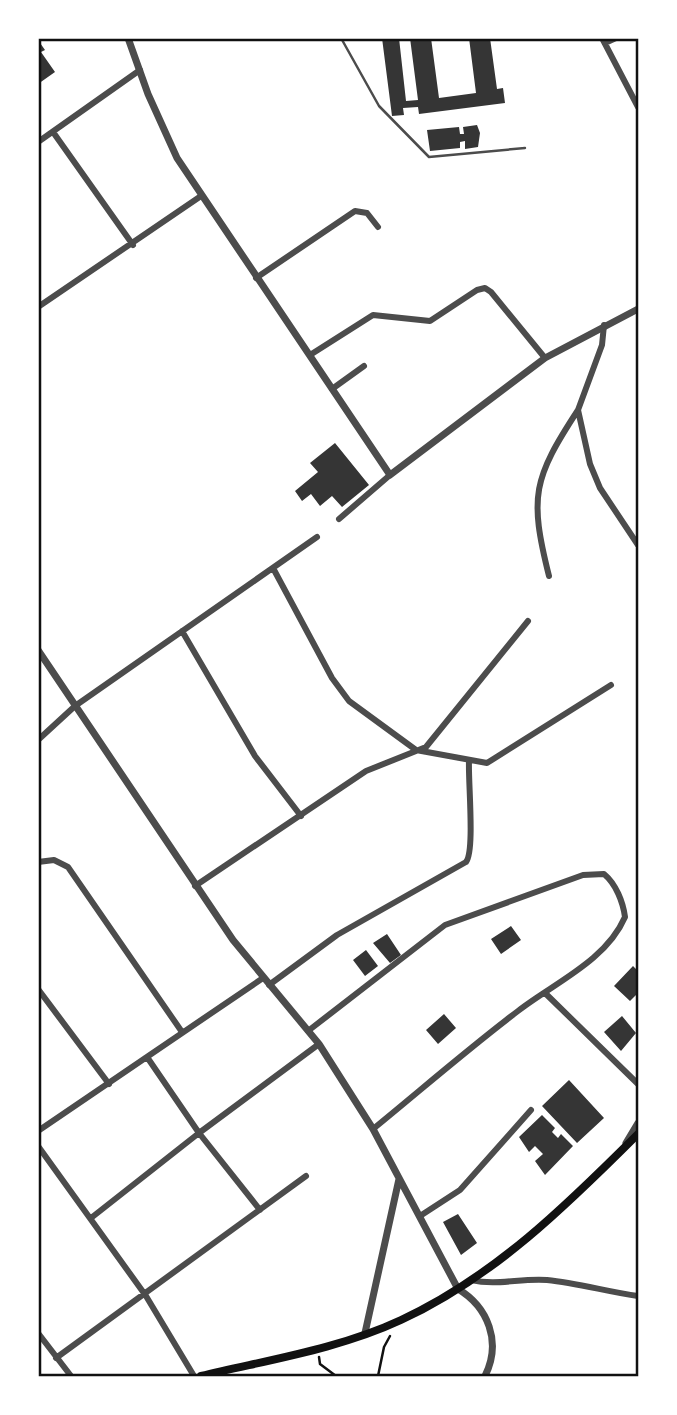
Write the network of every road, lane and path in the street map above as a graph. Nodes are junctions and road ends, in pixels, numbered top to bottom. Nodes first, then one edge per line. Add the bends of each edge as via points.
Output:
1 (128, 38) edge
2 (341, 38) edge
3 (616, 38) edge
4 (603, 41) edge
5 (139, 70) junction
6 (639, 107) edge
7 (53, 132) junction
8 (38, 142) edge
9 (525, 148) dead end
10 (201, 196) junction
11 (378, 227) dead end
12 (133, 245) junction
13 (256, 278) junction
14 (38, 307) edge
15 (639, 309) edge
16 (604, 325) junction
17 (310, 355) junction
18 (545, 358) junction
19 (364, 366) dead end
20 (332, 389) junction
21 (578, 410) junction
22 (390, 475) junction
23 (340, 519) dead end
24 (317, 537) dead end
25 (639, 545) edge
26 (273, 568) junction
27 (549, 576) dead end
28 (528, 621) dead end
29 (182, 631) junction
30 (38, 650) edge
31 (611, 685) dead end
32 (75, 706) junction
33 (38, 726) edge
34 (45, 735) junction
35 (38, 740) edge
36 (416, 750) junction
37 (469, 761) junction
38 (301, 816) junction
39 (38, 862) edge
40 (195, 886) junction
41 (263, 978) junction
42 (269, 985) junction
43 (38, 989) edge
44 (545, 993) junction
45 (308, 1031) junction
46 (182, 1032) junction
47 (319, 1044) junction
48 (147, 1057) junction
49 (639, 1083) edge
50 (109, 1084) junction
51 (531, 1110) dead end
52 (639, 1123) edge
53 (373, 1129) junction
54 (38, 1131) edge
55 (199, 1133) junction
56 (639, 1134) edge
57 (38, 1146) edge
58 (623, 1149) junction
59 (306, 1176) dead end
60 (400, 1179) junction
61 (260, 1210) junction
62 (420, 1216) junction
63 (91, 1219) junction
64 (471, 1280) junction
65 (639, 1288) edge
66 (458, 1289) junction
67 (146, 1296) junction
68 (635, 1296) edge
69 (399, 1321) junction
70 (38, 1333) edge
71 (365, 1333) junction
72 (318, 1347) junction
73 (57, 1358) junction
74 (243, 1366) junction
75 (221, 1374) edge
76 (71, 1377) edge
77 (194, 1377) edge
78 (201, 1377) edge
79 (245, 1377) edge
80 (336, 1377) edge
81 (378, 1377) edge
82 (485, 1377) edge

1 - 5 street
2 - 9 lane via 379,106 429,158
3 - 4 street
4 - 6 street
5 - 7 street
5 - 10 street via 165,133
7 - 8 street
7 - 12 street
10 - 12 street
10 - 13 street
11 - 13 street via 367,213 355,211
12 - 14 street
13 - 17 street
15 - 16 street
16 - 18 street
16 - 21 street
17 - 18 street via 366,317 384,314 430,321 485,288
17 - 20 street
18 - 22 street
19 - 20 street
20 - 22 street
21 - 25 street via 600,488
21 - 27 street via 549,456 538,490 536,525
22 - 23 street
24 - 26 street
26 - 29 street
26 - 36 street via 342,693
28 - 36 street via 426,747
29 - 32 street
29 - 38 street via 255,756
30 - 32 street
31 - 37 street via 490,762
32 - 34 street
32 - 40 street
33 - 34 street
34 - 35 street
36 - 37 street
36 - 38 street via 366,771
37 - 42 street via 472,846 466,862 337,935
38 - 40 street
39 - 46 street via 54,860 68,867
40 - 41 street
41 - 42 street
41 - 46 street
42 - 45 street
43 - 50 street
44 - 45 street via 582,967 621,927 624,905 604,874 583,875 457,919
44 - 49 street
44 - 53 street
45 - 47 street
46 - 48 street
47 - 53 street
47 - 55 street
48 - 50 street
48 - 55 street
50 - 54 street
51 - 62 street via 460,1190
52 - 58 street
53 - 60 street
55 - 61 street
55 - 63 street
56 - 58 main road
57 - 63 street
58 - 64 main road via 571,1203
59 - 61 street
60 - 62 street
60 - 71 street
61 - 67 street
62 - 66 street
63 - 67 street
64 - 66 main road
64 - 68 street via 498,1285 546,1280
65 - 68 street
66 - 69 main road
66 - 82 street via 474,1299 488,1319 491,1353
67 - 73 street
67 - 77 street
69 - 71 main road
69 - 81 path via 384,1347
70 - 73 street
71 - 72 main road
72 - 74 main road
72 - 80 path via 320,1364
73 - 76 street
74 - 75 main road
74 - 79 street
75 - 78 main road

